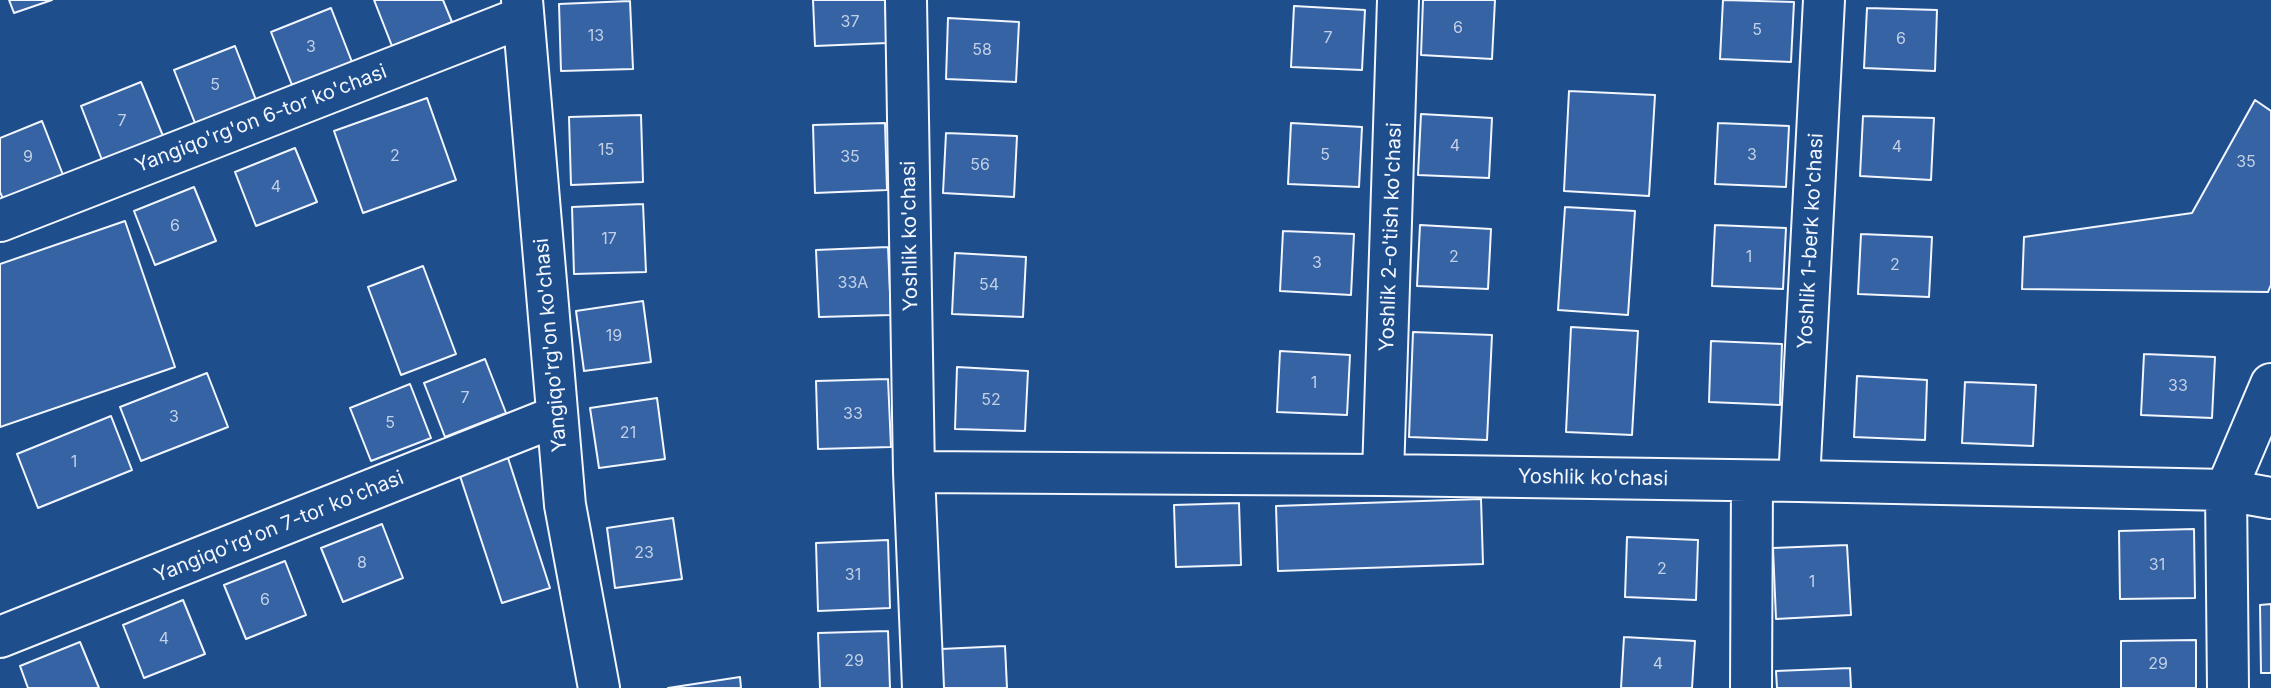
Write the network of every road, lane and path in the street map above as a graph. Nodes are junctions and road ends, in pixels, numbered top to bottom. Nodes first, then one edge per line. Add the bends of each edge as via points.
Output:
1 (906, 0) edge
2 (1398, 0) edge
3 (1824, 0) edge
4 (522, 8) edge
5 (0, 221) edge
6 (2271, 384) edge
7 (557, 416) junction
8 (914, 472) junction
9 (1383, 475) junction
10 (1752, 481) junction
11 (1799, 481) junction
12 (2226, 490) junction
13 (2271, 498) edge
14 (0, 637) edge
15 (599, 688) edge
16 (923, 688) edge
17 (1751, 688) edge
18 (2228, 688) edge

1 - 8 street, Yoshlik ko'chasi
2 - 9 street, Yoshlik 2-o'tish ko'chasi
3 - 11 street, Yoshlik 1-berk ko'chasi
4 - 5 street, Yangiqo'rg'on 6-tor ko'chasi
4 - 7 street, Yangiqo'rg'on ko'chasi
6 - 12 street
7 - 14 street, Yangiqo'rg'on 7-tor ko'chasi
7 - 15 street, Yangiqo'rg'on ko'chasi via 565,505
8 - 9 street, Yoshlik ko'chasi
8 - 16 street, Yoshlik ko'chasi
9 - 10 street, Yoshlik ko'chasi
10 - 11 street, Yoshlik ko'chasi
10 - 17 street
11 - 12 street, Yoshlik ko'chasi
12 - 13 street, Yoshlik ko'chasi
12 - 18 street

